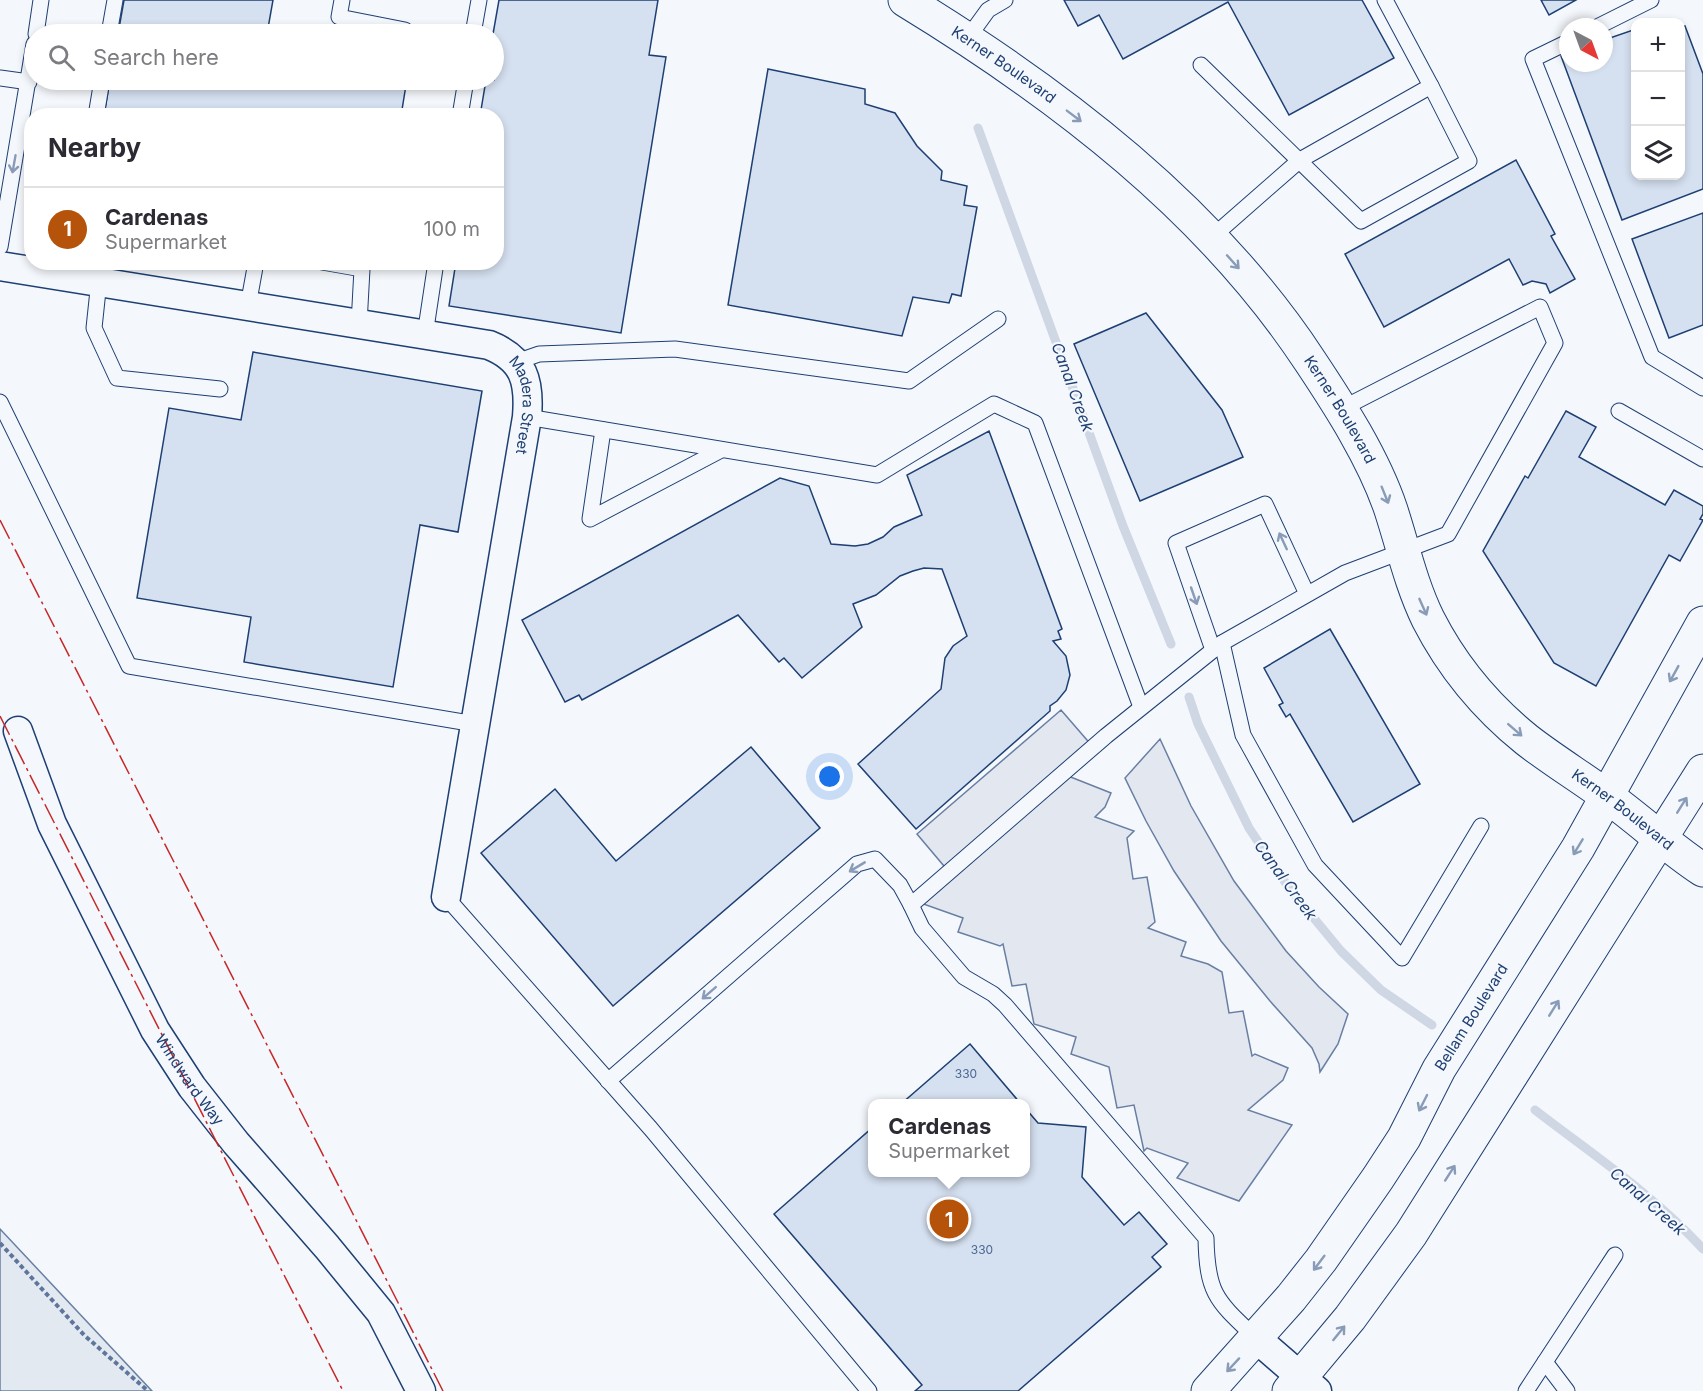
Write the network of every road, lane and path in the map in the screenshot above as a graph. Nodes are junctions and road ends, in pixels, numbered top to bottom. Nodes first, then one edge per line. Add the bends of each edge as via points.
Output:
1 (41, 0) edge
2 (115, 0) edge
3 (342, 0) edge
4 (479, 0) edge
5 (905, 0) edge
6 (1005, 0) edge
7 (1385, 0) edge
8 (1651, 0) edge
9 (1613, 19) edge
10 (37, 24) edge
11 (111, 24) edge
12 (375, 24) edge
13 (475, 24) edge
14 (967, 39) junction
15 (1559, 46) edge
16 (1201, 66) dead end
17 (0, 78) edge
18 (24, 81) edge
19 (1431, 86) junction
20 (27, 90) edge
21 (100, 90) edge
22 (464, 90) edge
23 (97, 108) edge
24 (461, 108) edge
25 (1300, 160) junction
26 (1211, 238) junction
27 (0, 247) edge
28 (0, 266) edge
29 (24, 267) edge
30 (71, 270) edge
31 (255, 270) edge
32 (362, 270) edge
33 (435, 270) edge
34 (99, 281) junction
35 (248, 306) junction
36 (998, 319) dead end
37 (359, 324) junction
38 (425, 335) junction
39 (516, 362) junction
40 (1703, 388) edge
41 (220, 389) dead end
42 (0, 402) edge
43 (1341, 410) junction
44 (1618, 411) dead end
45 (526, 417) junction
46 (603, 430) junction
47 (721, 450) junction
48 (1703, 459) edge
49 (1403, 552) junction
50 (1307, 594) junction
51 (1703, 623) edge
52 (1217, 647) junction
53 (1141, 707) junction
54 (475, 724) junction
55 (18, 731) dead end
56 (1703, 771) edge
57 (1608, 796) junction
58 (1481, 826) dead end
59 (1661, 838) junction
60 (1703, 870) edge
61 (446, 897) joint
62 (910, 905) junction
63 (608, 1081) junction
64 (0, 1243) edge
65 (1615, 1255) dead end
66 (1257, 1339) junction
67 (1545, 1362) junction
68 (1302, 1386) edge
69 (148, 1391) edge
70 (421, 1391) edge
71 (869, 1391) edge
72 (1208, 1391) edge
73 (1526, 1391) edge
74 (1567, 1391) edge

1 - 10 lane
2 - 11 lane
3 - 12 lane via 339,17
4 - 13 lane
5 - 14 street, Kerner Boulevard
6 - 14 lane via 988,10
7 - 19 lane
8 - 9 lane
14 -> 26 street, Kerner Boulevard via 1111,145
15 - 40 lane via 1533,59 1652,357
16 - 25 lane
17 - 18 lane
19 - 25 lane
19 - 25 lane via 1469,161 1361,221
20 -> 27 lane
21 - 23 lane
22 - 24 lane
25 - 26 lane
26 -> 43 street, Kerner Boulevard via 1288,329
28 - 29 street, Madera Street
30 - 34 street, Madera Street
31 - 35 lane
32 - 37 lane
33 - 38 lane
34 - 35 street, Madera Street
34 - 41 lane via 94,328 117,378
35 - 37 street, Madera Street
36 - 39 lane via 909,381 675,349 539,354
37 - 38 street, Madera Street
38 - 39 street, Madera Street via 489,345
39 - 45 street, Madera Street via 528,388
42 - 54 lane via 129,666
43 -> 49 street, Kerner Boulevard via 1382,487
43 - 49 lane via 1540,307 1555,343 1448,534
44 - 48 lane
45 - 46 lane
45 - 54 street, Madera Street
46 - 47 lane
46 - 47 lane via 590,519
47 - 53 lane via 877,475 994,404 1035,423
49 - 50 lane via 1345,573
49 -> 57 street, Kerner Boulevard via 1428,618 1474,689 1530,742
50 - 52 lane
50 -> 52 lane via 1265,504 1176,543
51 -> 57 street, Bellam Boulevard
52 - 53 lane
52 - 58 lane via 1243,735 1315,865 1402,958
53 - 62 lane
54 - 61 street, Madera Street
55 - 70 street, Windward Way via 52,824 155,1030 192,1087 236,1143 381,1313
59 -> 56 street
57 - 59 street, Kerner Boulevard
57 -> 66 street, Bellam Boulevard via 1439,1069 1384,1170 1321,1260
59 - 60 street, Kerner Boulevard
68 -> 59 street via 1411,1234
61 - 63 lane
62 -> 63 lane via 900,885 875,859 857,864
62 - 66 lane via 922,928 964,977 993,993 1005,1005 1206,1238 1207,1268 1213,1290
63 - 71 lane
64 - 69 path via 84,1335
65 - 67 lane
66 - 68 street
66 -> 72 street, Bellam Boulevard
67 - 73 lane
67 - 74 lane

